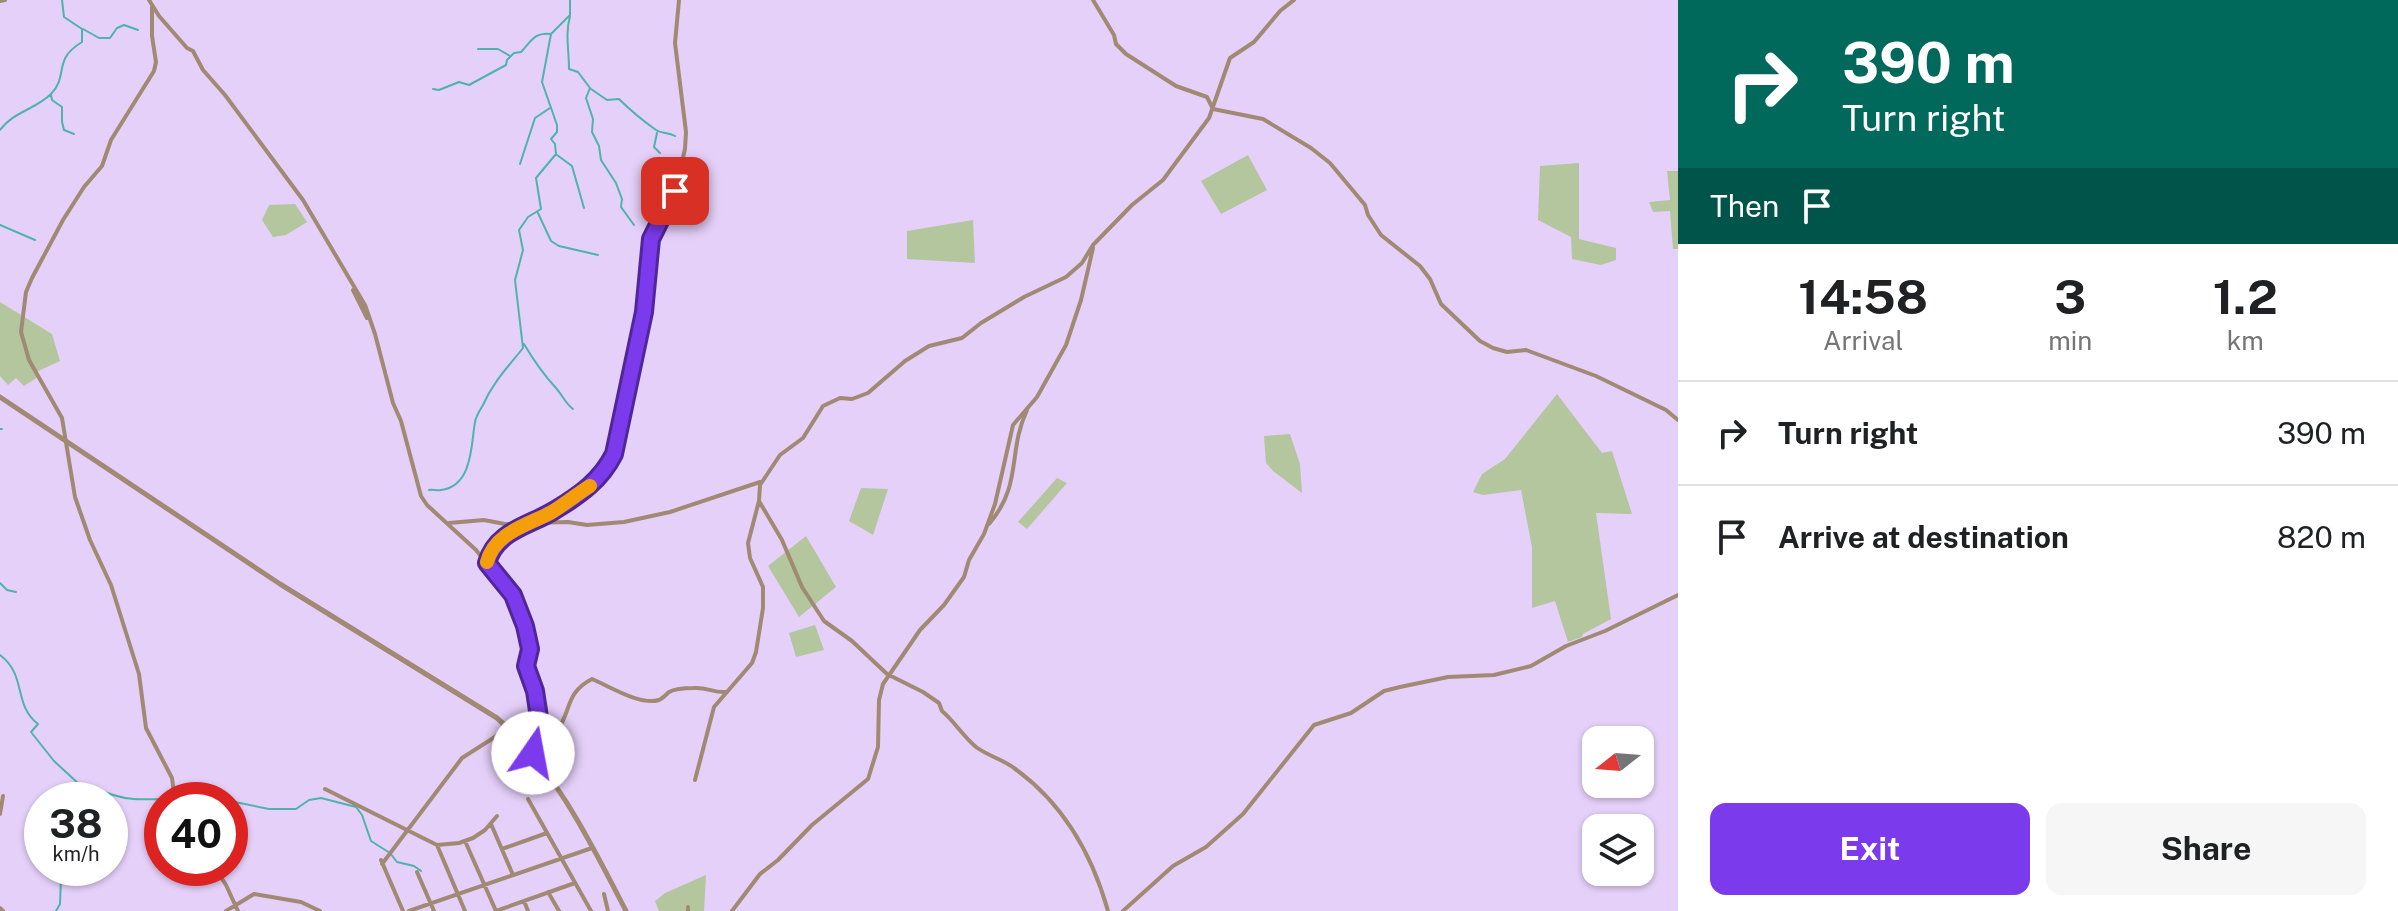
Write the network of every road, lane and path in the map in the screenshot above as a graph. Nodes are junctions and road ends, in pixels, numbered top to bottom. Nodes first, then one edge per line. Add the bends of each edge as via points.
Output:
1 (149, 0) edge
2 (679, 0) edge
3 (1093, 0) edge
4 (1294, 0) edge
5 (152, 7) junction
6 (1213, 109) junction
7 (1093, 245) junction
8 (0, 397) edge
9 (1028, 407) junction
10 (1678, 420) edge
11 (66, 442) junction
12 (763, 481) junction
13 (759, 501) junction
14 (448, 523) junction
15 (528, 523) junction
16 (987, 526) junction
17 (487, 563) junction
18 (1678, 595) edge
19 (887, 674) junction
20 (726, 691) junction
21 (509, 728) junction
22 (543, 744) junction
23 (533, 754) junction
24 (546, 770) junction
25 (695, 780) dead end
26 (173, 782) edge
27 (325, 789) dead end
28 (3, 796) dead end
29 (528, 799) dead end
30 (0, 814) edge
31 (497, 816) dead end
32 (491, 824) junction
33 (407, 831) junction
34 (547, 833) junction
35 (465, 841) junction
36 (437, 845) junction
37 (592, 848) junction
38 (502, 849) junction
39 (561, 858) junction
40 (417, 872) dead end
41 (513, 875) junction
42 (575, 883) junction
43 (485, 885) junction
44 (226, 886) edge
45 (548, 892) junction
46 (458, 894) junction
47 (604, 894) dead end
48 (524, 901) junction
49 (430, 904) junction
50 (234, 905) junction
51 (226, 911) edge
52 (238, 911) edge
53 (320, 911) edge
54 (406, 911) edge
55 (434, 911) edge
56 (465, 911) edge
57 (496, 911) edge
58 (528, 911) edge
59 (559, 911) edge
60 (591, 911) edge
61 (608, 911) edge
62 (626, 911) edge
63 (732, 911) edge
64 (1108, 911) edge
65 (1123, 911) edge

1 - 5 street
2 - 15 street via 675,43 685,149 675,191 651,239 644,312 614,454 592,485
3 - 6 street via 1118,47 1176,86 1207,97
4 - 6 street via 1254,42 1230,58
5 - 11 street via 154,71 111,140 102,166 63,220 26,292 22,336 29,360 62,418
5 - 14 street via 193,51 288,179 364,303 421,496
6 - 7 street via 1163,180
6 - 10 street via 1263,119 1330,163 1365,205 1381,235 1420,266 1441,304 1480,341 1507,352 1526,350 1596,376
7 - 9 street via 1066,345
7 - 12 street via 1060,282 1024,297 962,338 929,346 868,393 823,406 803,438 780,455
8 - 11 street
9 - 16 street via 1013,425
9 - 16 street via 1007,498
11 - 21 street
11 - 26 street via 75,497 139,674 146,728
12 - 13 street
12 - 15 street via 624,522
13 - 19 street via 824,621
13 - 20 street via 748,543 763,587 761,625 752,663
14 - 15 street
14 - 17 street
15 - 17 street via 497,542
16 - 19 street via 953,594
17 - 22 street via 513,595 525,626 530,649 526,666
18 - 65 street via 1531,666 1384,691 1351,713 1314,725 1243,814
19 - 63 street via 879,700 878,747 868,779 760,874
19 - 64 street via 939,703 978,748 1012,766 1038,789 1092,861
20 - 22 street via 683,688 654,701 629,697 592,679 572,694 555,735
20 - 25 street via 714,707
21 - 23 street
21 - 33 street via 462,758
22 - 23 street
22 - 24 street
23 - 24 street
24 - 37 street
27 - 33 street
28 - 30 street
29 - 34 street
31 - 32 street
32 - 35 street
32 - 38 street
33 - 36 street
33 - 54 street via 382,862
34 - 38 street
34 - 39 street
35 - 36 street
35 - 43 street
36 - 46 street
37 - 39 street
37 - 62 street
38 - 41 street
39 - 41 street
39 - 42 street
40 - 49 street
41 - 43 street
42 - 45 street
42 - 60 street
43 - 46 street
43 - 57 street
44 - 50 street
45 - 48 street
45 - 59 street
46 - 49 street
46 - 56 street
47 - 61 street
48 - 57 street
48 - 58 street
49 - 54 street
49 - 55 street
50 - 51 street
50 - 52 street
50 - 53 street via 254,894

